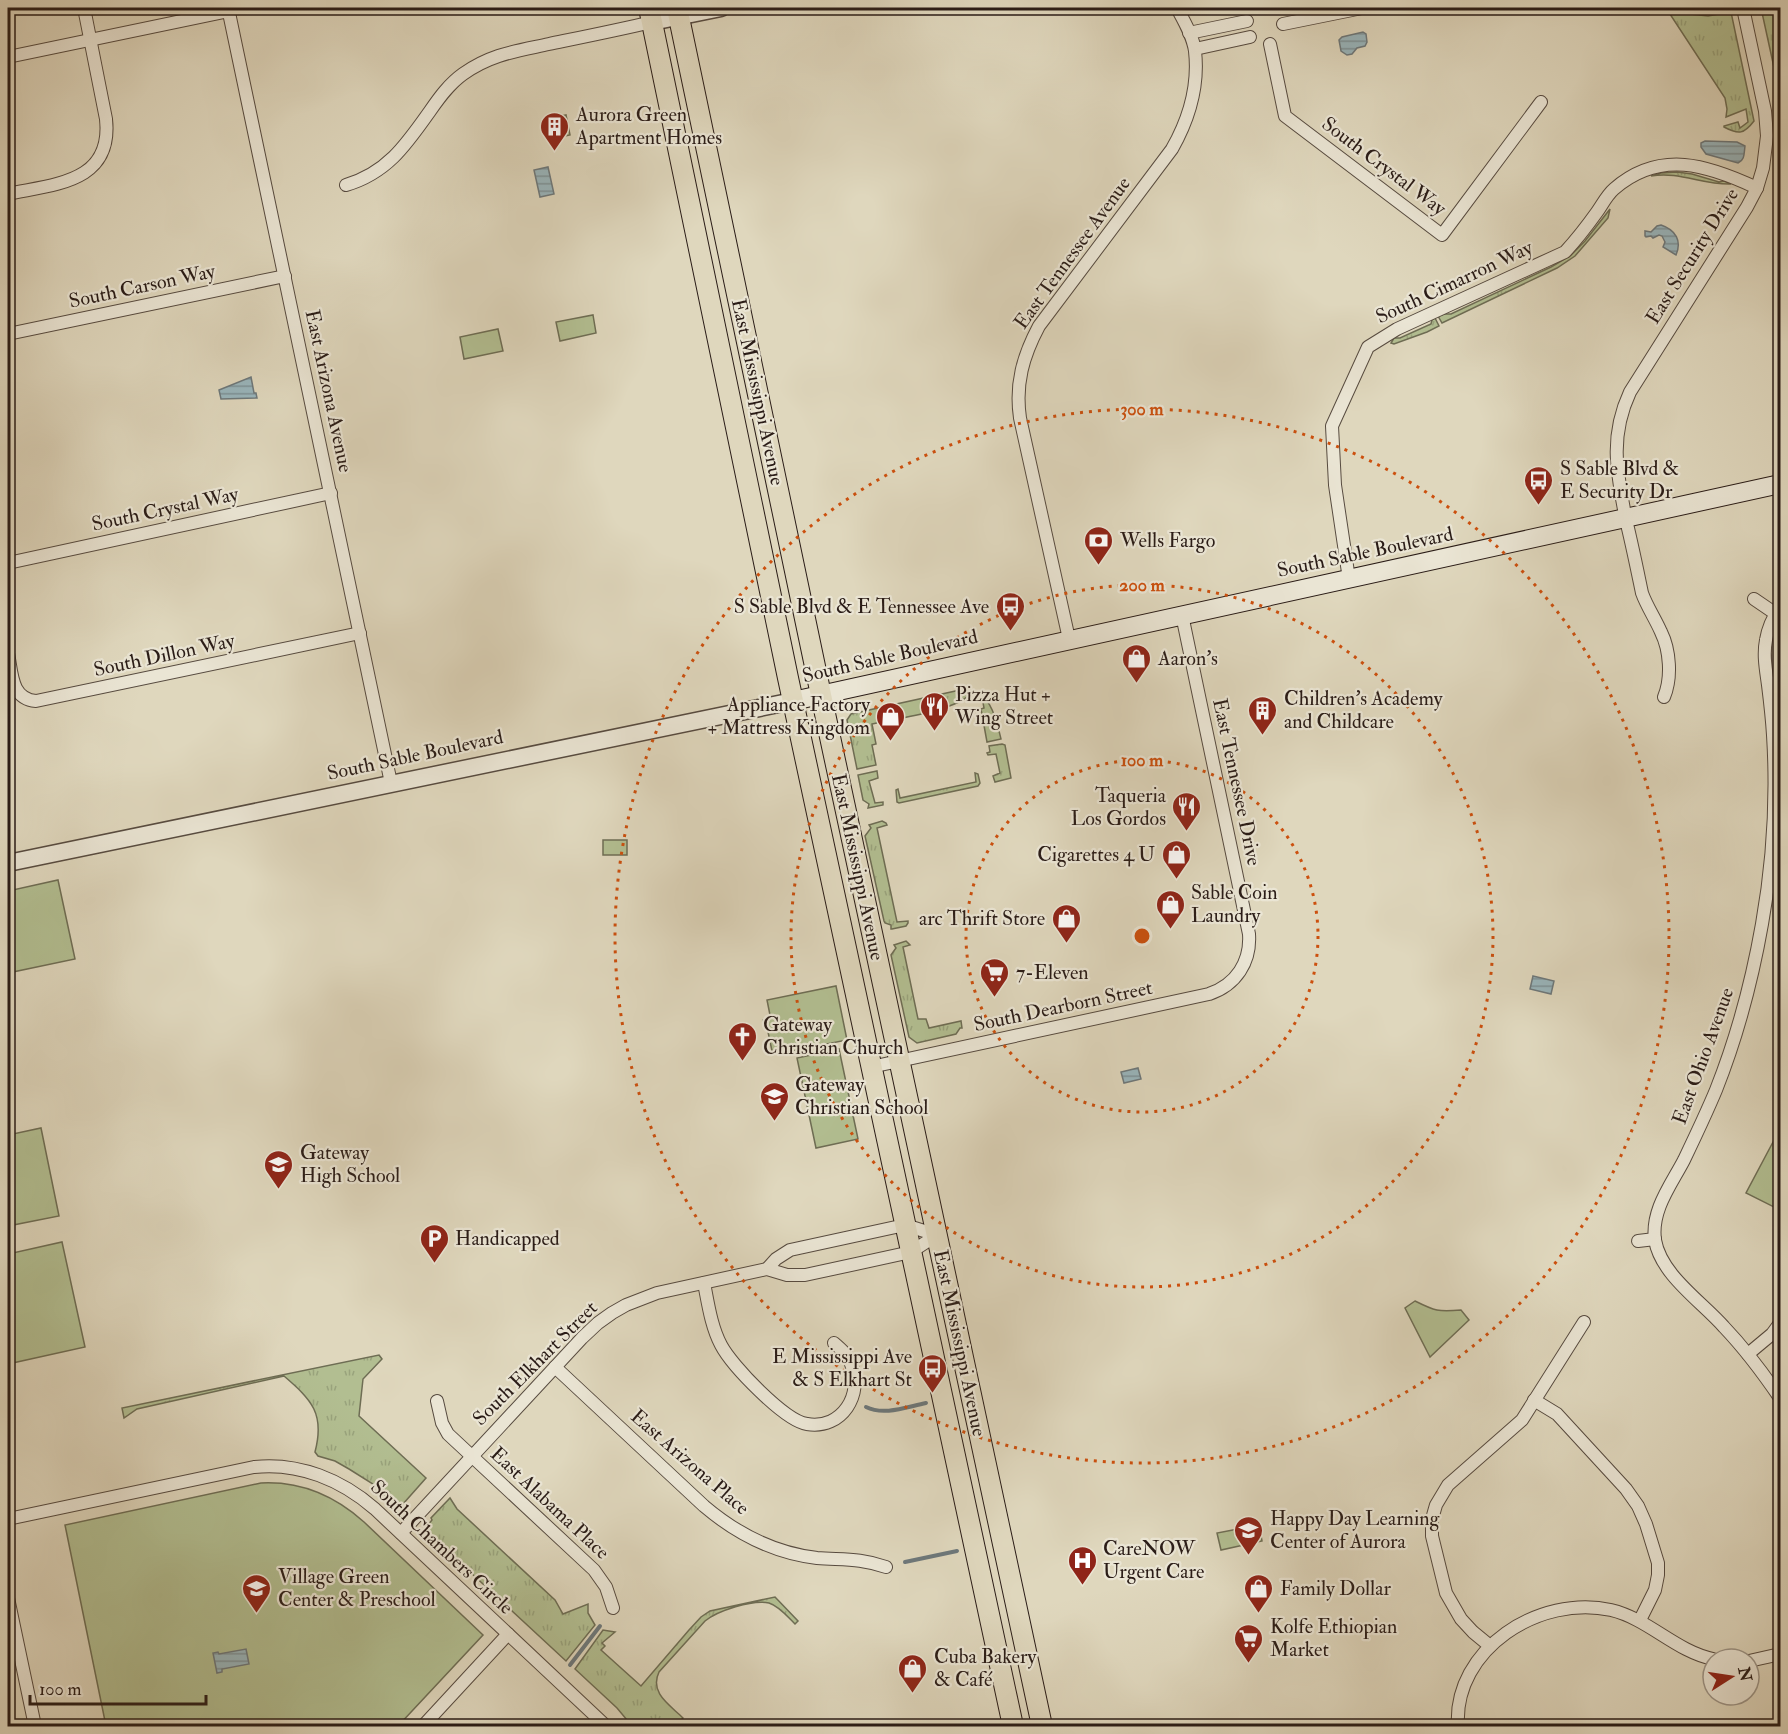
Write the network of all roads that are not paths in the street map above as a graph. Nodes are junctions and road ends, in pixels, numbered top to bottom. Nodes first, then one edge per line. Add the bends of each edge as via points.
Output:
1 (84, 8) edge
2 (721, 8) edge
3 (1177, 8) edge
4 (1362, 8) edge
5 (1743, 8) edge
6 (229, 9) edge
7 (678, 12) edge
8 (650, 15) edge
9 (1247, 21) dead end
10 (1283, 24) dead end
11 (1189, 33) junction
12 (1250, 37) dead end
13 (91, 40) junction
14 (1270, 44) dead end
15 (1195, 50) junction
16 (8, 57) edge
17 (1541, 102) dead end
18 (346, 185) dead end
19 (1757, 188) junction
20 (8, 194) edge
21 (285, 276) junction
22 (8, 334) edge
23 (1780, 484) edge
24 (330, 493) junction
25 (1626, 518) junction
26 (8, 563) edge
27 (1348, 579) junction
28 (1754, 599) dead end
29 (1778, 610) edge
30 (1182, 615) junction
31 (360, 633) junction
32 (1069, 639) junction
33 (8, 653) edge
34 (821, 695) junction
35 (1664, 697) dead end
36 (793, 701) junction
37 (1777, 737) edge
38 (391, 783) junction
39 (8, 863) edge
40 (1775, 881) edge
41 (1247, 957) joint
42 (900, 1061) junction
43 (872, 1068) junction
44 (905, 1225) junction
45 (936, 1235) junction
46 (1655, 1239) junction
47 (1638, 1241) dead end
48 (911, 1252) junction
49 (767, 1269) junction
50 (704, 1283) junction
51 (1584, 1322) dead end
52 (1780, 1323) edge
53 (834, 1343) dead end
54 (1748, 1354) junction
55 (555, 1367) junction
56 (1780, 1398) edge
57 (1534, 1400) junction
58 (437, 1401) dead end
59 (471, 1456) junction
60 (8, 1519) edge
61 (400, 1533) junction
62 (886, 1567) dead end
63 (8, 1598) edge
64 (613, 1608) dead end
65 (1640, 1620) junction
66 (508, 1634) junction
67 (1490, 1646) junction
68 (1780, 1654) edge
69 (1701, 1656) edge
70 (1761, 1658) edge
71 (35, 1726) edge
72 (423, 1726) edge
73 (606, 1726) edge
74 (1012, 1726) edge
75 (1042, 1726) edge
76 (1458, 1726) edge

1 - 13 street
2 - 7 street
3 - 11 street, East Tennessee Avenue
4 - 10 street
5 - 19 street, East Security Drive via 1767,124 1766,158
6 - 13 street
6 - 21 street, East Arizona Avenue
7 - 8 street
7 - 34 main road, East Mississippi Avenue
8 - 18 street via 486,60 449,86 388,163
8 - 36 main road, East Mississippi Avenue
9 - 11 street
11 - 15 street, East Tennessee Avenue
12 - 15 street
13 - 16 street
13 - 20 street via 107,129 106,145 99,159 73,180
14 - 17 street, South Crystal Way via 1285,116 1442,235
15 - 32 street, East Tennessee Avenue via 1193,98 1182,131 1039,326 1022,364 1018,385 1020,417
19 - 25 street, East Security Drive via 1624,405 1616,452
19 - 27 street, South Cimarron Way via 1726,173 1699,167 1653,166 1613,190 1565,252 1397,329 1368,347 1332,426 1335,485
21 - 22 street, South Carson Way
21 - 24 street, East Arizona Avenue
23 - 25 main road, South Sable Boulevard
24 - 26 street, South Crystal Way
24 - 31 street, East Arizona Avenue
25 - 27 main road, South Sable Boulevard
25 - 35 street, East Security Drive via 1642,593 1667,651 1669,676
27 - 30 main road, South Sable Boulevard
28 - 29 street
29 - 37 street, East Ohio Avenue via 1769,626 1765,650
30 - 32 main road, South Sable Boulevard
30 - 41 street, East Tennessee Drive via 1247,923
31 - 33 street, South Dillon Way via 36,700 24,698 16,690
31 - 38 street, East Arizona Avenue
32 - 34 main road, South Sable Boulevard
34 - 36 main road, South Sable Boulevard
34 - 42 main road, East Mississippi Avenue
36 - 38 street, South Sable Boulevard
36 - 43 main road, East Mississippi Avenue
37 - 40 street, East Ohio Avenue
38 - 39 street, South Sable Boulevard
40 - 46 street, East Ohio Avenue via 1734,1039 1699,1130 1661,1203
41 - 42 street, South Dearborn Street via 1236,977 1209,994
42 - 43 street, South Dearborn Street
42 - 45 main road, East Mississippi Avenue
43 - 44 main road, East Mississippi Avenue
44 - 45 street
44 - 48 main road, East Mississippi Avenue
44 - 49 street, South Elkhart Street via 790,1250
45 - 48 street
45 - 75 main road, East Mississippi Avenue
46 - 47 street
46 - 54 street, East Ohio Avenue via 1664,1265
48 - 49 street, South Elkhart Street via 805,1275
48 - 74 main road, East Mississippi Avenue
49 - 50 street, South Elkhart Street
50 - 53 street via 713,1322 726,1352 743,1374 798,1422 830,1422 852,1401 855,1375 851,1362
50 - 55 street, South Elkhart Street via 657,1293 626,1305 598,1323
51 - 57 street
52 - 54 street
54 - 56 street, East Ohio Avenue
55 - 59 street, South Elkhart Street
55 - 62 street, East Arizona Place via 704,1506 739,1532 764,1545 799,1555 863,1560
57 - 65 street via 1557,1414 1638,1506 1659,1575
57 - 67 street via 1522,1420 1448,1485 1432,1520 1432,1536 1446,1593 1461,1619
58 - 59 street, East Alabama Place via 445,1431
59 - 61 street, South Elkhart Street
59 - 64 street, East Alabama Place via 594,1570 606,1587
60 - 61 street, South Chambers Circle via 270,1466 316,1474 341,1484 364,1499
61 - 66 street, South Chambers Circle
63 - 71 street
65 - 67 street via 1590,1607 1557,1609 1520,1623
65 - 69 street via 1677,1646
66 - 72 street
66 - 73 street, South Chambers Circle
67 - 76 street via 1469,1675 1458,1708
68 - 70 street

